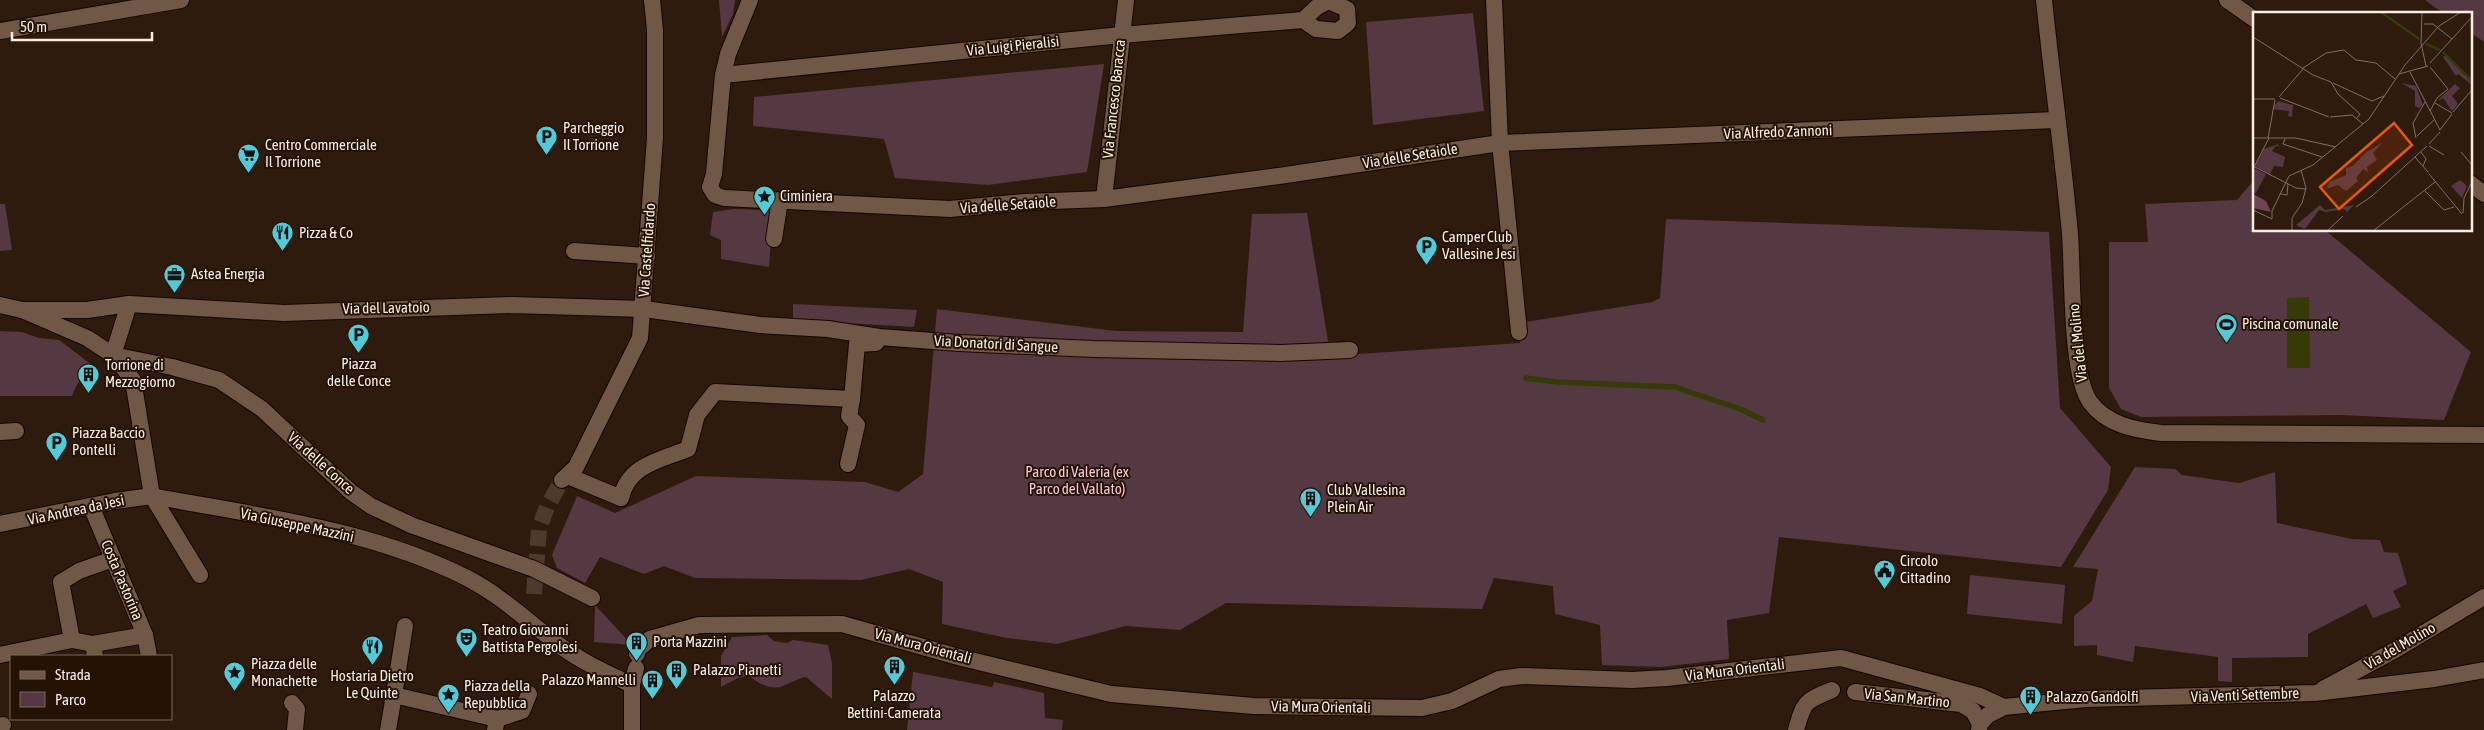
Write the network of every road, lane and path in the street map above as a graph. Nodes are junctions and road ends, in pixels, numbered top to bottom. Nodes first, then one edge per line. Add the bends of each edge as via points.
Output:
1 (173, 0) edge
2 (652, 0) edge
3 (750, 0) edge
4 (1126, 0) edge
5 (1494, 0) edge
6 (2044, 0) edge
7 (2227, 0) edge
8 (2253, 18) edge
9 (1303, 20) dead end
10 (0, 31) edge
11 (1121, 35) junction
12 (723, 75) junction
13 (2057, 120) junction
14 (1500, 143) junction
15 (2472, 185) edge
16 (2484, 194) edge
17 (1104, 199) junction
18 (780, 200) junction
19 (774, 239) dead end
20 (574, 251) dead end
21 (647, 256) junction
22 (129, 304) junction
23 (0, 305) edge
24 (644, 309) junction
25 (22, 310) junction
26 (1519, 332) dead end
27 (879, 336) junction
28 (1350, 350) dead end
29 (113, 356) junction
30 (847, 399) junction
31 (2484, 435) edge
32 (848, 464) dead end
33 (152, 496) junction
34 (91, 506) junction
35 (0, 524) edge
36 (113, 559) junction
37 (200, 575) dead end
38 (2484, 597) edge
39 (592, 598) dead end
40 (405, 626) dead end
41 (145, 635) junction
42 (72, 640) junction
43 (94, 650) edge
44 (0, 655) edge
45 (149, 655) edge
46 (2484, 670) edge
47 (632, 685) junction
48 (1832, 690) dead end
49 (1855, 692) dead end
50 (2314, 693) junction
51 (530, 694) dead end
52 (394, 695) junction
53 (292, 703) dead end
54 (2004, 707) junction
55 (496, 724) edge
56 (1980, 727) edge
57 (295, 730) edge
58 (388, 730) edge
59 (632, 730) edge
60 (1796, 730) edge

1 - 10 street
2 - 21 street, Via Castelfidardo via 655,138
3 - 12 street, Via delle Setaiole
4 - 11 street, Via Francesco Baracca
5 - 14 street
6 - 13 street, Via del Molino
7 - 8 street
9 - 11 street, Via Luigi Pieralisi
11 - 12 street, Via Luigi Pieralisi
11 - 17 street, Via Francesco Baracca
12 - 18 street, Via delle Setaiole via 714,174 710,186 715,194 724,198
13 - 14 street, Via Alfredo Zannoni
13 - 31 street, Via del Molino via 2082,386 2090,403 2106,418 2132,430 2160,433
14 - 17 street, Via delle Setaiole
14 - 26 street
15 - 16 street
17 - 18 street, Via delle Setaiole via 950,209
18 - 19 street
20 - 21 street
21 - 24 street, Via Castelfidardo
22 - 24 street, Via del Lavatoio via 284,313 512,305
22 - 25 street, Via del Lavatoio via 88,310
22 - 29 street
23 - 25 street
24 - 27 street, Via Donatori di Sangue via 760,325
24 - 30 street, Via Castelfidardo via 640,338 576,467 565,478 621,498 623,488 637,469 688,450 697,415 715,392
25 - 29 street via 87,338
27 - 28 street, Via Donatori di Sangue via 1094,349 1281,353
27 - 30 street via 876,343 857,344
29 - 33 street via 133,380
29 - 39 street, Via delle Conce via 218,380 262,409 351,492 371,506 411,525 534,569
30 - 32 street via 849,416 857,425
33 - 34 street, Via Andrea da Jesi
33 - 37 street
33 - 47 street, Via Giuseppe Mazzini via 381,542 422,558 499,596 571,653
34 - 35 street, Via Andrea da Jesi
34 - 36 street, Costa Pastorina
36 - 41 street, Costa Pastorina
36 - 42 street via 79,571 61,582
38 - 50 street, Via del Molino via 2398,650
40 - 52 street
41 - 43 street
41 - 45 street, Costa Pastorina
42 - 43 street
42 - 44 street
46 - 50 street, Via Venti Settembre
47 - 54 street, Via Mura Orientali via 637,657 650,640 699,625 842,624 962,658 1111,694 1254,706 1422,708 1452,701 1499,679 1521,676 1632,680 1841,658 1980,696
47 - 59 street
48 - 60 street via 1808,700
49 - 56 street, Via San Martino via 1961,704 1973,711
50 - 54 street, Via Venti Settembre via 2086,699
51 - 55 street via 522,710
52 - 55 street
52 - 58 street
53 - 57 street via 297,709
54 - 56 street via 1988,715

